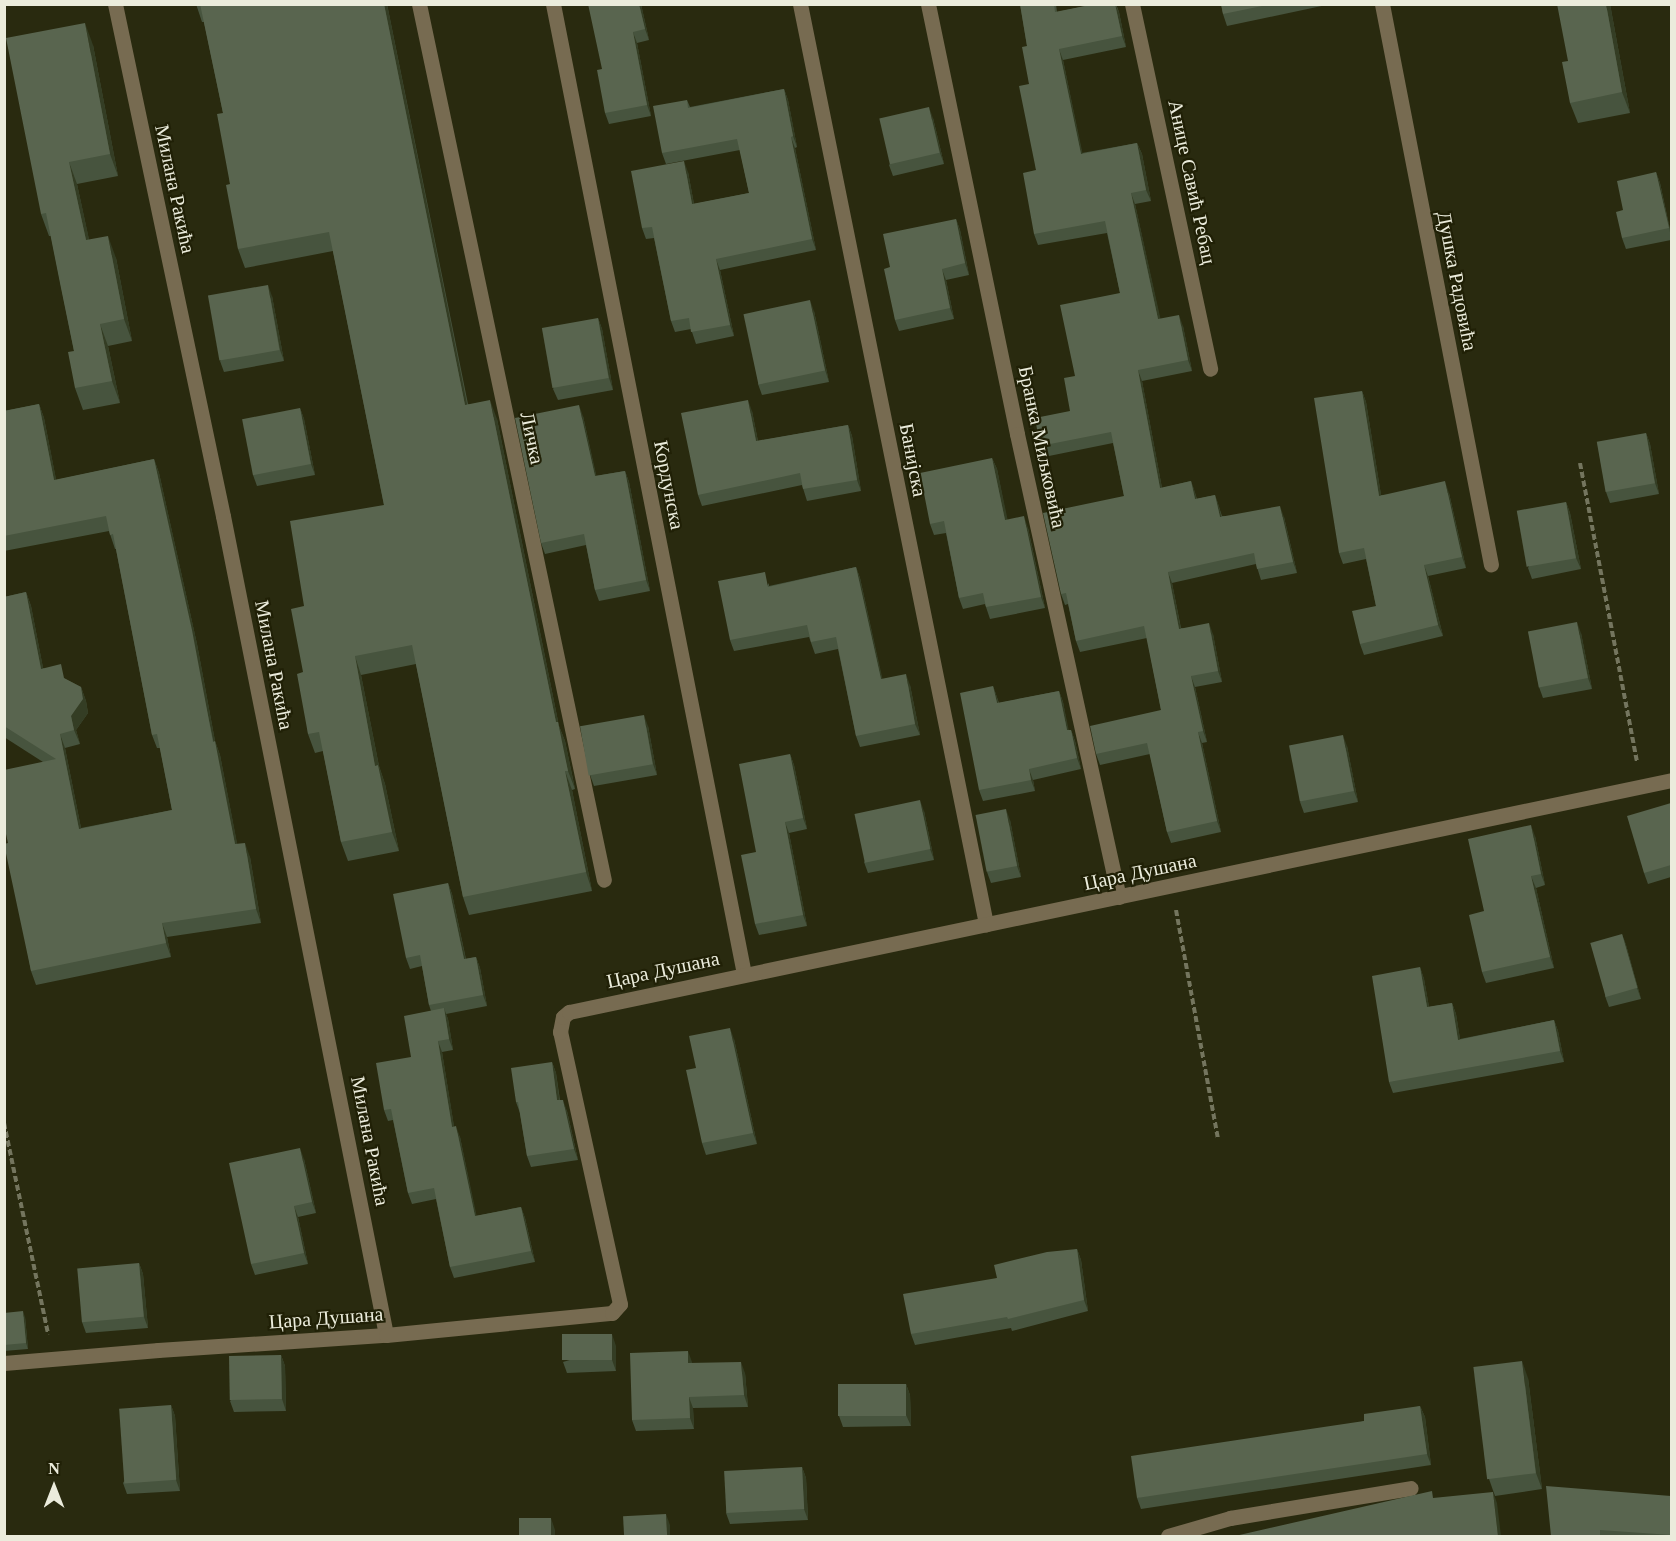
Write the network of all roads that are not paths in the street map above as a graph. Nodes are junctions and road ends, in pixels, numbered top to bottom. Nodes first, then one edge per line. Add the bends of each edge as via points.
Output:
1 (115, 4) edge
2 (419, 4) edge
3 (553, 4) edge
4 (800, 4) edge
5 (928, 4) edge
6 (1132, 4) edge
7 (1382, 4) edge
8 (1210, 369) dead end
9 (1491, 565) dead end
10 (1671, 780) edge
11 (604, 880) dead end
12 (1119, 897) junction
13 (986, 924) junction
14 (744, 974) junction
15 (386, 1335) junction
16 (4, 1363) edge
17 (1411, 1488) dead end
18 (1168, 1536) edge

1 - 15 street, Милана Ракића via 234,571
2 - 11 street, Личка
3 - 14 street, Кордунска
4 - 13 street, Банијска
5 - 12 street, Бранка Миљковића
6 - 8 street, Анице Савић Ребац
7 - 9 street, Душка Радовића
10 - 12 street, Цара Душана
12 - 13 street, Цара Душана
13 - 14 street, Цара Душана
14 - 15 street, Цара Душана via 568,1012 563,1017 560,1032 618,1309 604,1315
15 - 16 street, Цара Душана
17 - 18 street via 1230,1518

